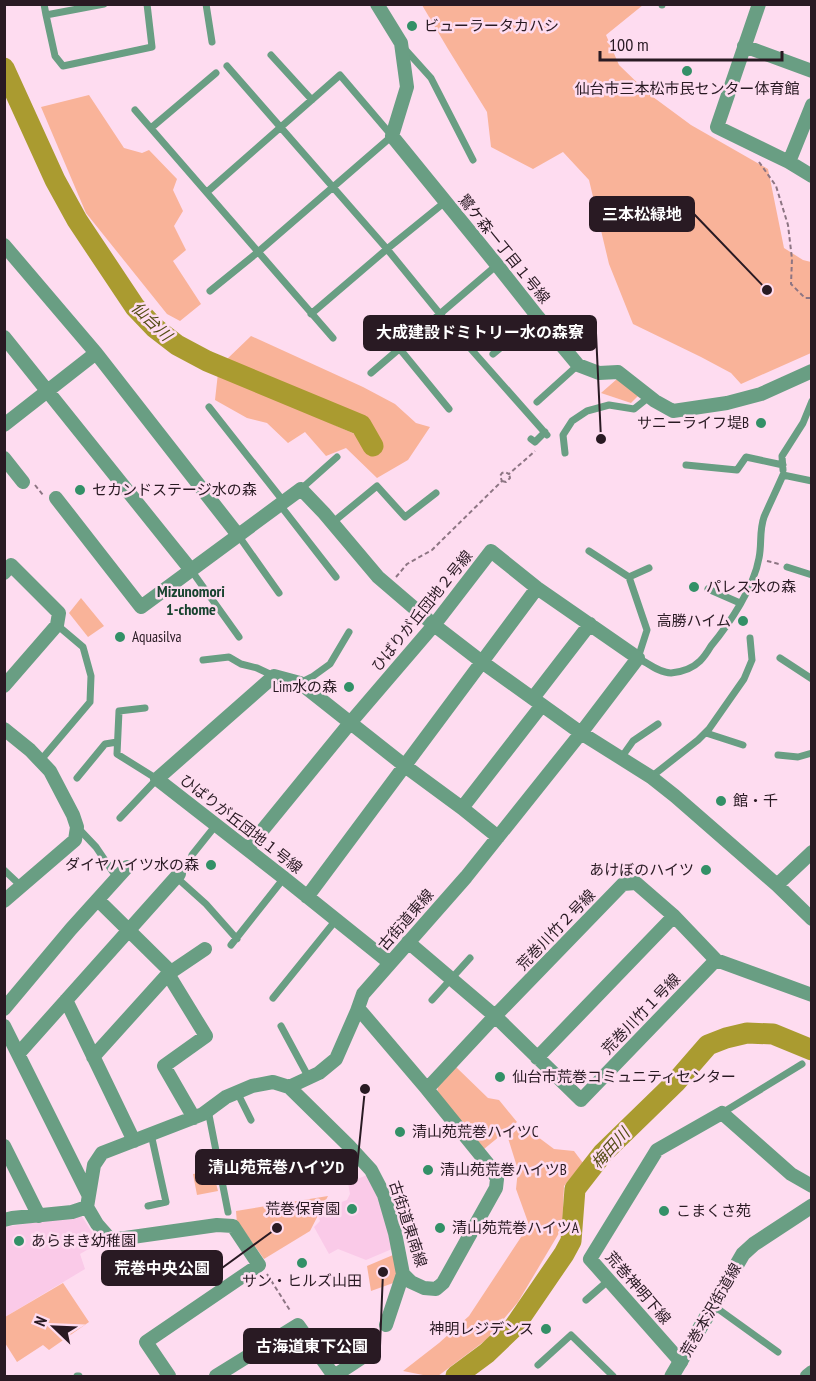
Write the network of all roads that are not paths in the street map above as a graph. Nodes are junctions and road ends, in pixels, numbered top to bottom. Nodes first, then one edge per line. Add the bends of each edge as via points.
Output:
1 (44, 4) edge
2 (104, 4) edge
3 (147, 4) edge
4 (206, 4) edge
5 (377, 4) edge
6 (759, 4) edge
7 (46, 15) junction
8 (212, 42) dead end
9 (402, 46) junction
10 (744, 46) junction
11 (271, 55) dead end
12 (227, 66) dead end
13 (812, 71) edge
14 (216, 73) dead end
15 (312, 100) junction
16 (812, 105) edge
17 (135, 110) dead end
18 (280, 127) junction
19 (152, 128) junction
20 (392, 136) junction
21 (473, 160) dead end
22 (789, 162) junction
23 (812, 176) edge
24 (332, 187) junction
25 (207, 192) junction
26 (445, 202) junction
27 (4, 244) edge
28 (387, 249) junction
29 (258, 252) junction
30 (497, 265) junction
31 (210, 291) dead end
32 (311, 314) junction
33 (440, 314) junction
34 (538, 317) junction
35 (4, 337) edge
36 (333, 338) dead end
37 (399, 348) junction
38 (96, 353) junction
39 (493, 354) dead end
40 (578, 365) junction
41 (812, 371) edge
42 (371, 373) dead end
43 (48, 390) junction
44 (649, 397) junction
45 (812, 401) edge
46 (537, 402) dead end
47 (209, 407) dead end
48 (449, 409) dead end
49 (4, 425) edge
50 (531, 439) dead end
51 (565, 453) dead end
52 (337, 457) dead end
53 (4, 458) edge
54 (686, 465) dead end
55 (783, 465) junction
56 (783, 475) junction
57 (26, 480) road end
58 (812, 482) edge
59 (301, 489) junction
60 (436, 493) dead end
61 (51, 497) road end
62 (282, 503) junction
63 (332, 523) junction
64 (238, 535) junction
65 (589, 551) dead end
66 (787, 567) road end
67 (649, 568) dead end
68 (191, 570) junction
69 (4, 573) edge
70 (812, 575) edge
71 (336, 577) dead end
72 (629, 578) junction
73 (537, 588) junction
74 (708, 589) dead end
75 (279, 593) dead end
76 (740, 603) junction
77 (590, 624) junction
78 (57, 625) junction
79 (434, 625) junction
80 (349, 632) dead end
81 (239, 637) dead end
82 (750, 638) dead end
83 (638, 658) junction
84 (780, 658) dead end
85 (203, 660) dead end
86 (482, 662) junction
87 (274, 676) junction
88 (812, 679) edge
89 (300, 683) junction
90 (4, 686) edge
91 (537, 701) junction
92 (145, 708) dead end
93 (350, 723) junction
94 (657, 724) dead end
95 (4, 729) edge
96 (581, 733) junction
97 (706, 733) junction
98 (117, 742) junction
99 (743, 745) dead end
100 (812, 753) edge
101 (778, 755) dead end
102 (621, 758) junction
103 (40, 761) junction
104 (405, 766) junction
105 (651, 777) junction
106 (77, 778) dead end
107 (157, 779) junction
108 (462, 808) junction
109 (120, 818) dead end
110 (216, 825) junction
111 (76, 827) junction
112 (498, 837) junction
113 (247, 849) junction
114 (812, 852) edge
115 (192, 855) dead end
116 (127, 867) dead end
117 (4, 870) edge
118 (178, 875) joint
119 (117, 878) junction
120 (284, 878) junction
121 (777, 885) junction
122 (21, 886) junction
123 (308, 897) junction
124 (98, 900) junction
125 (4, 901) edge
126 (674, 916) junction
127 (812, 919) edge
128 (336, 920) junction
129 (129, 930) junction
130 (408, 942) junction
131 (205, 950) dead end
132 (470, 958) dead end
133 (716, 960) junction
134 (390, 963) junction
135 (169, 973) junction
136 (451, 979) junction
137 (812, 995) edge
138 (273, 998) dead end
139 (66, 1000) junction
140 (432, 1000) dead end
141 (358, 1008) junction
142 (4, 1009) edge
143 (495, 1016) junction
144 (4, 1026) edge
145 (281, 1026) dead end
146 (19, 1053) junction
147 (93, 1057) junction
148 (537, 1058) junction
149 (802, 1064) dead end
150 (309, 1078) junction
151 (289, 1088) junction
152 (427, 1089) junction
153 (237, 1092) junction
154 (208, 1110) junction
155 (722, 1113) junction
156 (194, 1118) junction
157 (250, 1120) dead end
158 (151, 1134) junction
159 (134, 1141) junction
160 (4, 1146) edge
161 (812, 1186) edge
162 (88, 1200) junction
163 (148, 1206) dead end
164 (812, 1206) edge
165 (228, 1212) dead end
166 (39, 1216) junction
167 (4, 1220) edge
168 (403, 1274) junction
169 (609, 1280) junction
170 (586, 1300) dead end
171 (714, 1306) junction
172 (386, 1325) dead end
173 (372, 1351) dead end
174 (778, 1352) dead end
175 (538, 1365) dead end
176 (812, 1371) edge
177 (676, 1372) edge
178 (334, 1376) edge
179 (170, 1377) edge
180 (216, 1377) edge
181 (613, 1377) edge
182 (807, 1377) edge

1 - 7 lane
2 - 7 lane
3 - 7 lane via 152,47 63,66 55,56
4 - 8 lane
5 - 9 street
6 - 10 street
9 - 20 street via 407,87
9 - 21 lane via 431,78
10 - 13 street
10 - 22 street via 717,127
11 - 15 lane
12 - 18 lane
14 - 19 lane
15 - 18 lane
15 - 20 lane via 340,75
16 - 22 street
17 - 19 lane
18 - 24 lane
18 - 25 lane
19 - 25 lane
20 - 24 lane
20 - 26 street, 鷺ケ森一丁目１号線
22 - 23 street
24 - 28 lane
24 - 29 lane
25 - 29 lane
26 - 28 lane
26 - 30 street, 鷺ケ森一丁目１号線
27 - 38 street
28 - 32 lane
28 - 33 lane
29 - 31 lane
29 - 32 lane
30 - 33 lane
30 - 34 street, 鷺ケ森一丁目１号線
32 - 36 lane
33 - 37 lane
33 - 50 lane via 546,434 535,442
34 - 39 lane
34 - 40 street, 鷺ケ森一丁目１号線
35 - 43 street
37 - 42 lane
37 - 48 lane
38 - 43 street
38 - 64 street
40 - 44 street via 599,373 618,372
40 - 46 lane
41 - 44 street via 761,394 727,403 673,411
43 - 49 street
43 - 68 street
44 - 51 lane via 634,409 609,405 587,411 572,421 563,435
45 - 55 lane via 783,456
47 - 62 lane
52 - 59 lane
53 - 57 street
54 - 55 lane via 738,470 746,457
55 - 56 lane
56 - 58 lane
56 - 76 lane via 764,518 759,558
59 - 62 street
59 - 63 street
60 - 63 lane via 405,517 377,486
61 - 68 street via 141,607
62 - 64 street
62 - 71 lane
63 - 79 street via 378,577
64 - 68 street
64 - 75 lane
65 - 72 lane
66 - 70 lane
67 - 72 lane
68 - 81 lane
69 - 78 street via 11,565 59,613
72 - 83 lane via 647,630
73 - 77 street, ひばりが丘団地２号線
73 - 79 street, ひばりが丘団地２号線 via 491,551
73 - 86 street
74 - 76 lane
76 - 83 lane via 700,662 686,670 669,673
77 - 83 street, ひばりが丘団地２号線
77 - 91 street
78 - 90 street
78 - 103 lane via 83,647 91,676 90,702
79 - 86 street
79 - 93 street, ひばりが丘団地２号線
80 - 89 lane via 330,664
82 - 97 lane via 752,660 744,679
83 - 96 street
84 - 88 lane
85 - 87 lane via 229,657
86 - 91 street
86 - 104 street
87 - 89 street
87 - 107 street, ひばりが丘団地１号線
89 - 93 street
91 - 96 street
91 - 108 street
92 - 98 lane via 119,711
93 - 104 street
93 - 113 street, ひばりが丘団地２号線
94 - 102 lane via 633,741
95 - 103 street
96 - 102 street
96 - 112 street, 古街道東線
97 - 99 lane
97 - 105 lane
98 - 106 lane via 105,744
98 - 107 lane via 117,754
100 - 101 lane via 798,757
102 - 105 street
103 - 111 street via 50,771
104 - 108 street
104 - 123 street
105 - 121 street
107 - 109 lane
107 - 110 street, ひばりが丘団地１号線
108 - 112 street
110 - 113 street, ひばりが丘団地１号線
110 - 115 lane
111 - 119 lane via 96,847
111 - 122 street via 75,840
112 - 130 street, 古街道東線
113 - 120 street, ひばりが丘団地１号線
114 - 121 street
116 - 119 street
117 - 122 lane
118 - 120 lane via 234,942
118 - 129 street
119 - 124 street
120 - 123 street, ひばりが丘団地１号線
121 - 127 street
122 - 125 street
123 - 128 street, ひばりが丘団地１号線
124 - 129 street
124 - 142 street
126 - 133 street, 荒巻川竹２号線
126 - 143 street, 荒巻川竹２号線 via 636,883 623,884
126 - 148 street
128 - 134 street, ひばりが丘団地１号線
128 - 138 lane
129 - 135 street
129 - 139 street
130 - 134 street, 古街道東線
130 - 136 street, 荒巻川竹１号線
131 - 135 street
132 - 136 lane
133 - 137 street
133 - 148 street, 荒巻川竹１号線 via 581,1100
134 - 141 street, 古街道東線 via 363,994
135 - 147 street
135 - 156 street via 206,1036 164,1066
136 - 140 lane
136 - 143 street, 荒巻川竹１号線
139 - 146 street
139 - 147 street
141 - 150 street, 古街道東線 via 336,1059
141 - 152 street, 古街道東南線
143 - 148 street, 荒巻川竹１号線
143 - 152 street, 荒巻川竹２号線
144 - 146 street
145 - 150 lane
146 - 162 street
147 - 159 street
149 - 155 lane
150 - 151 street, 古街道東線
151 - 153 street via 273,1082
151 - 168 street, 古街道東南線 via 371,1170 384,1194
152 - 168 street, 古街道東南線 via 492,1169 496,1188 443,1283 436,1289 424,1288
153 - 154 street
153 - 157 lane
154 - 156 street
154 - 165 lane
155 - 161 street via 791,1174
155 - 169 street, 荒巻神明下線 via 657,1150 590,1259
156 - 158 street
158 - 159 street
158 - 163 lane via 166,1202
159 - 162 street via 102,1153 94,1165
160 - 166 street
162 - 166 street via 72,1212
162 - 179 street via 97,1224 111,1240 233,1226 259,1265 146,1342
164 - 171 street, 荒巻本沢街道線 via 743,1254
166 - 167 street
168 - 172 street
169 - 170 lane
169 - 177 street, 荒巻神明下線
171 - 174 lane
171 - 177 street, 荒巻本沢街道線
173 - 178 street
175 - 181 lane via 571,1335
176 - 182 street
178 - 180 street via 298,1325

